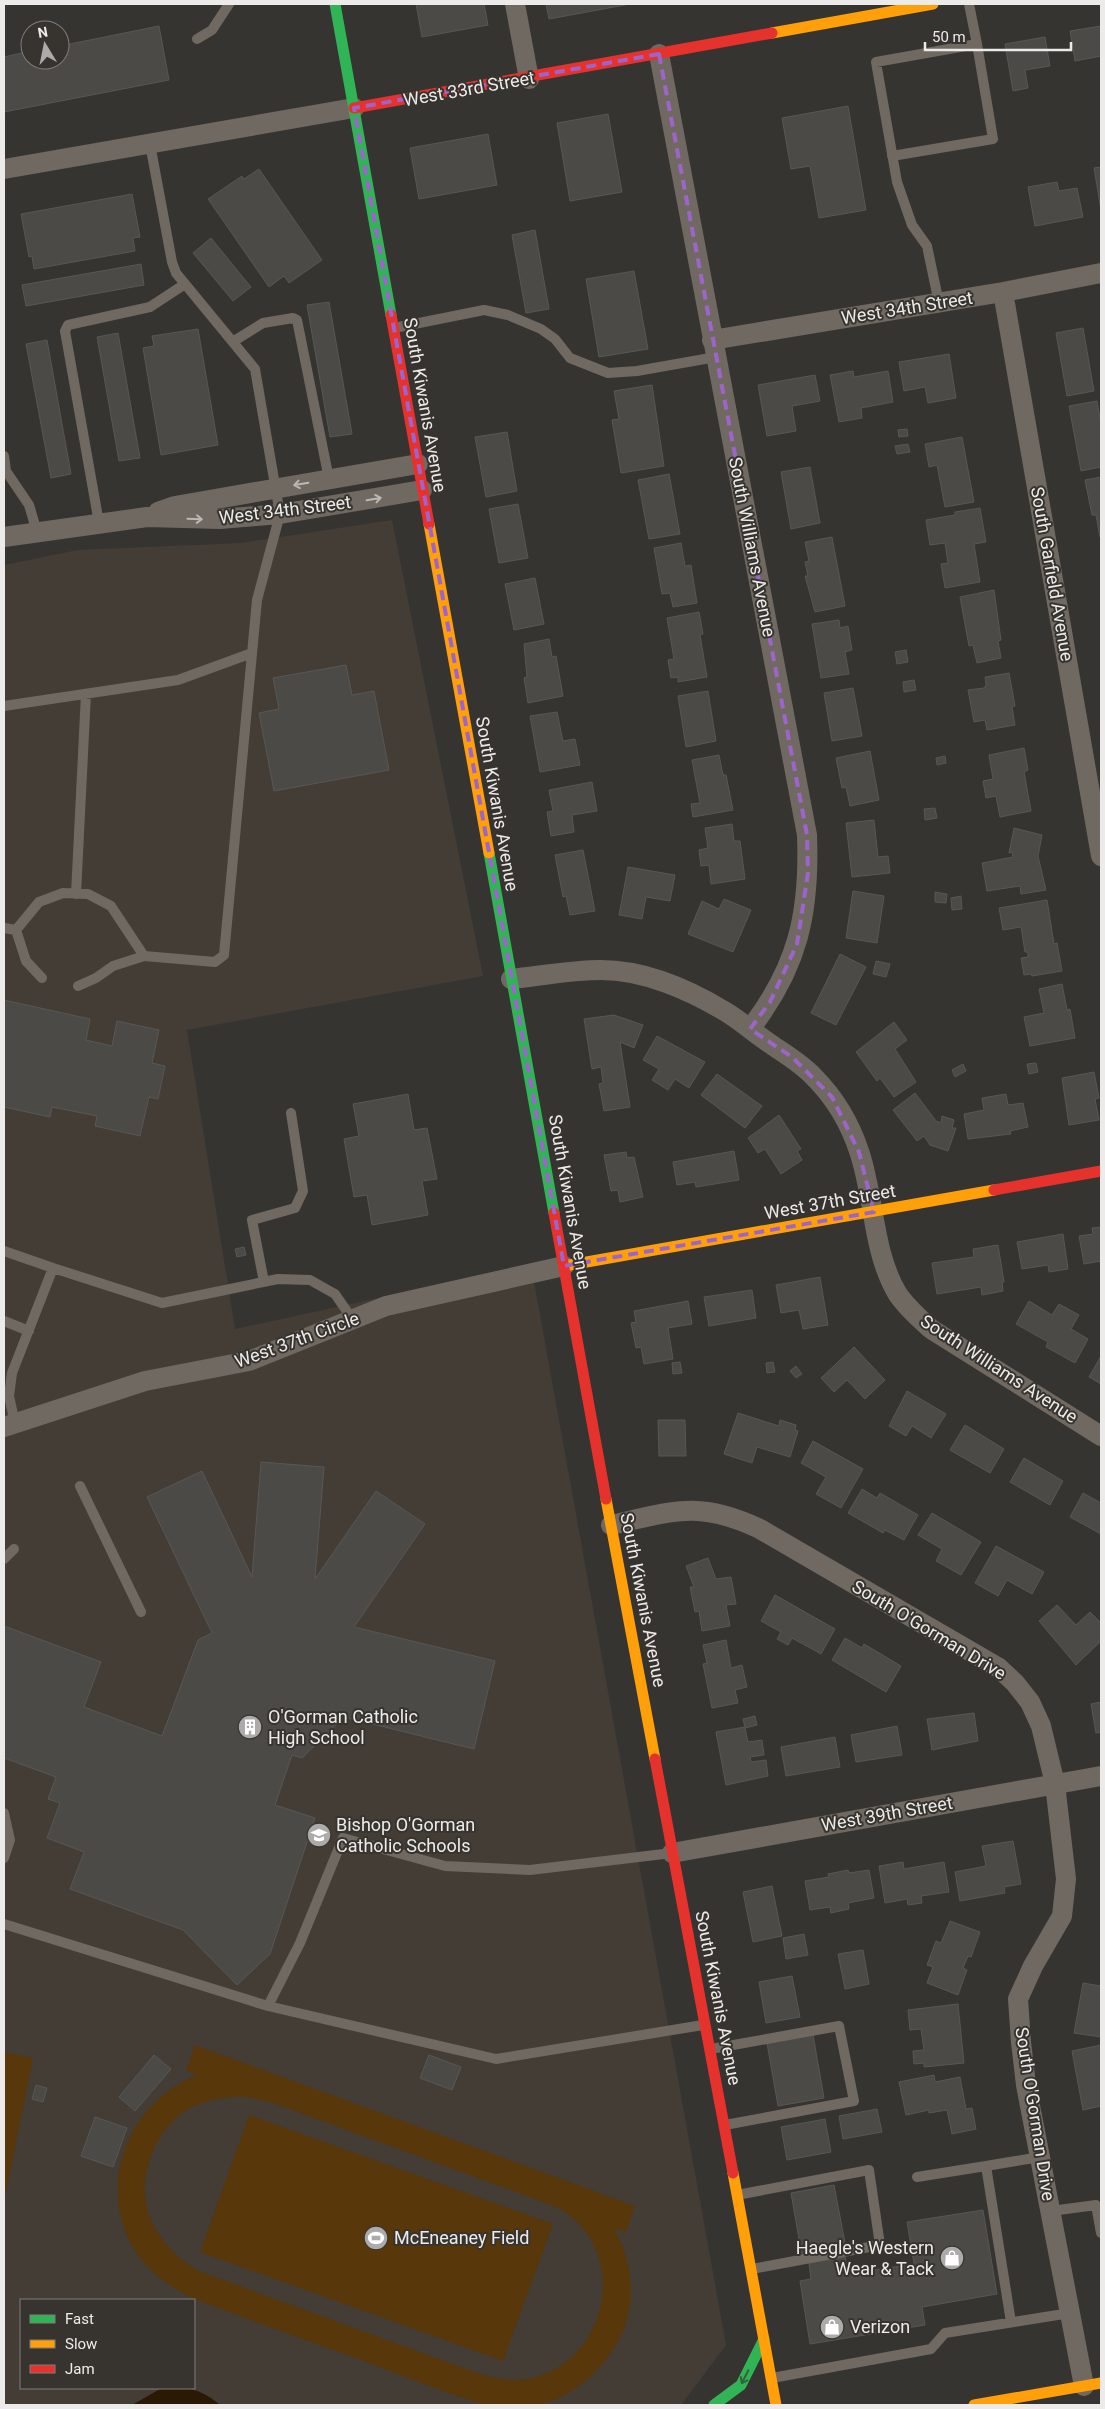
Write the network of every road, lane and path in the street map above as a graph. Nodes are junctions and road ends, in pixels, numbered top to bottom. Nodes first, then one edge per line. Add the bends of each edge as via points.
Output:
1 (229, 4) edge
2 (335, 4) edge
3 (515, 4) edge
4 (933, 4) edge
5 (970, 4) edge
6 (197, 39) dead end
7 (977, 44) junction
8 (660, 54) junction
9 (528, 78) junction
10 (354, 108) junction
11 (150, 144) junction
12 (892, 156) junction
13 (4, 170) edge
14 (1101, 273) edge
15 (185, 284) junction
16 (1003, 292) junction
17 (939, 303) junction
18 (393, 328) junction
19 (234, 341) junction
20 (714, 348) junction
21 (4, 456) edge
22 (418, 464) junction
23 (329, 479) junction
24 (276, 488) junction
25 (422, 490) junction
26 (280, 514) junction
27 (147, 517) junction
28 (99, 523) junction
29 (37, 532) junction
30 (4, 537) edge
31 (252, 653) junction
32 (86, 694) junction
33 (4, 706) edge
34 (1101, 856) edge
35 (76, 894) junction
36 (4, 928) edge
37 (16, 930) junction
38 (144, 956) junction
39 (42, 978) dead end
40 (511, 979) junction
41 (78, 986) dead end
42 (750, 1029) junction
43 (291, 1113) dead end
44 (1101, 1171) edge
45 (874, 1212) junction
46 (4, 1251) edge
47 (564, 1266) junction
48 (53, 1268) junction
49 (264, 1282) junction
50 (353, 1320) junction
51 (4, 1322) edge
52 (29, 1331) junction
53 (10, 1425) edge
54 (1101, 1436) edge
55 (80, 1486) dead end
56 (611, 1525) junction
57 (14, 1549) dead end
58 (4, 1559) edge
59 (141, 1612) dead end
60 (1101, 1776) edge
61 (1055, 1784) junction
62 (4, 1813) edge
63 (672, 1853) junction
64 (4, 1858) edge
65 (4, 1924) edge
66 (268, 2006) junction
67 (705, 2025) junction
68 (710, 2050) junction
69 (724, 2125) junction
70 (1040, 2156) junction
71 (986, 2166) junction
72 (916, 2177) dead end
73 (737, 2195) junction
74 (1051, 2211) junction
75 (1101, 2233) edge
76 (751, 2269) junction
77 (1070, 2313) junction
78 (1012, 2322) junction
79 (764, 2339) junction
80 (771, 2378) junction
81 (1093, 2385) edge
82 (714, 2405) edge
83 (776, 2405) edge
84 (974, 2405) edge

1 - 6 lane via 212,30
2 - 10 main road, South Kiwanis Avenue
3 - 9 street
4 - 8 main road, West 33rd Street
5 - 7 lane
7 - 12 lane via 876,62
7 - 12 lane via 993,138
8 - 9 main road, West 33rd Street
8 - 20 street, South Williams Avenue
9 - 10 main road, West 33rd Street
10 - 11 street, West 33rd Street
10 - 18 main road, South Kiwanis Avenue
11 - 13 street, West 33rd Street
11 - 15 lane via 172,262
12 - 17 lane via 912,225 927,246
14 - 16 street, West 34th Street
15 - 19 lane
15 - 28 lane via 150,306 68,325 65,330
16 - 17 street, West 34th Street
16 - 34 street, South Garfield Avenue
17 - 20 street, West 34th Street
18 - 20 lane via 484,310 508,315 541,328 570,358 608,373 637,371
18 - 22 main road, South Kiwanis Avenue
19 - 23 lane via 263,323 298,320
19 - 24 lane via 255,368
20 - 42 street, South Williams Avenue via 807,835 808,873 797,944 783,979
21 - 29 lane via 6,471 29,505
22 - 23 street, West 34th Street
22 - 25 main road, South Kiwanis Avenue
23 -> 24 street, West 34th Street
24 - 26 lane
24 - 27 street, West 34th Street via 175,506
26 -> 25 street, West 34th Street
25 - 40 main road, South Kiwanis Avenue
27 -> 26 street, West 34th Street via 220,519
26 - 31 lane via 257,600
27 - 28 street, West 34th Street
28 - 29 street, West 34th Street
29 - 30 street, West 34th Street
31 - 32 lane via 178,680
31 - 38 lane via 224,955 215,962
32 - 33 lane
32 - 35 lane
35 - 37 lane via 63,893 39,902
35 - 38 lane via 88,894 111,906
36 - 37 lane
37 - 39 lane via 26,961
38 - 41 lane via 113,966
40 - 42 street, South Williams Avenue via 602,970 639,975 700,997
40 - 47 main road, South Kiwanis Avenue
42 - 45 street, South Williams Avenue via 792,1057 832,1097 860,1152
43 - 49 lane via 303,1191 296,1208 252,1220
44 - 45 main road, West 37th Street
45 - 47 main road, West 37th Street
45 - 54 street, South Williams Avenue via 885,1268 911,1311 931,1329
46 - 48 lane
47 - 50 street, West 37th Circle via 386,1306
47 - 56 main road, South Kiwanis Avenue
48 - 49 lane via 162,1303
48 - 52 lane
49 - 50 lane via 310,1280 335,1294
50 - 53 street, West 37th Circle via 249,1362 145,1381
51 - 52 lane
52 - 53 lane via 12,1373
55 - 59 lane
56 - 61 street, South O'Gorman Drive via 678,1510 715,1512 741,1520 999,1668 1030,1702 1041,1726
56 - 63 main road, South Kiwanis Avenue
57 - 58 lane
60 - 61 street, West 39th Street
61 - 63 street, West 39th Street
61 - 70 street, South O'Gorman Drive via 1066,1879 1062,1916 1018,1999 1024,2068
62 - 64 lane via 10,1840
63 - 66 lane via 530,1870 504,1869 446,1866 343,1838 300,1943
63 - 67 main road, South Kiwanis Avenue
65 - 66 lane
66 - 67 lane via 496,2059
67 - 68 main road, South Kiwanis Avenue
68 - 69 main road, South Kiwanis Avenue
68 - 69 lane via 839,2026 854,2101
69 - 73 main road, South Kiwanis Avenue
70 - 71 lane
70 - 74 street, South O'Gorman Drive
71 - 72 lane
71 - 78 lane
73 - 76 main road, South Kiwanis Avenue
73 - 76 lane via 869,2170 880,2245
74 - 75 lane via 1096,2204
74 - 77 street, South O'Gorman Drive
76 - 79 main road, South Kiwanis Avenue
77 - 78 lane
77 - 81 street, South O'Gorman Drive
78 - 80 lane via 945,2333 931,2349
79 - 80 main road, South Kiwanis Avenue
79 -> 82 main road via 741,2385
80 - 83 main road, South Kiwanis Avenue
81 - 84 main road

